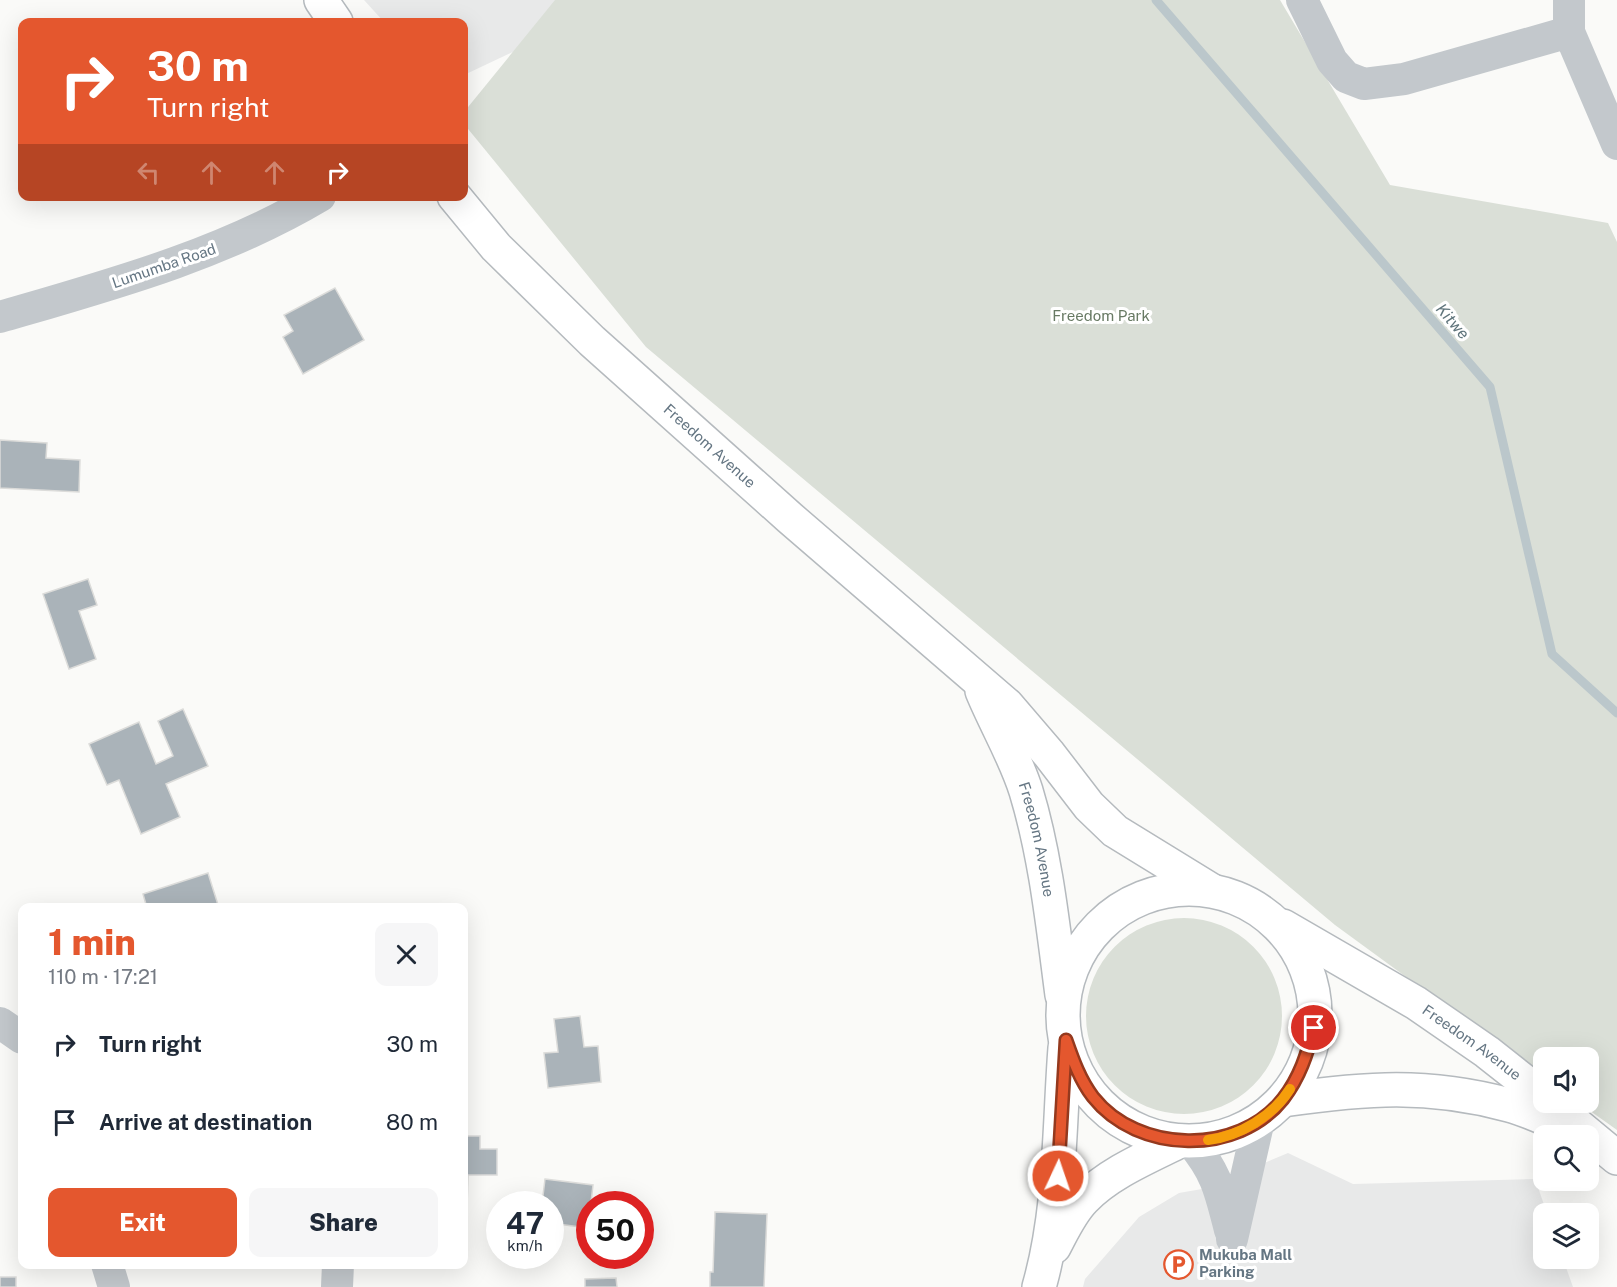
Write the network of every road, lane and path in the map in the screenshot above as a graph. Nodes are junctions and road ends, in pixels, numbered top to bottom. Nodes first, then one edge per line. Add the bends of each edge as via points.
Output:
1 (321, 0) edge
2 (1302, 0) edge
3 (1569, 0) edge
4 (333, 18) edge
5 (1569, 32) junction
6 (1617, 144) edge
7 (311, 201) edge
8 (458, 201) edge
9 (0, 317) edge
10 (979, 683) junction
11 (1211, 890) junction
12 (1273, 920) junction
13 (1063, 1005) junction
14 (0, 1023) edge
15 (18, 1035) edge
16 (1066, 1040) junction
17 (1533, 1088) edge
18 (1271, 1110) junction
19 (1562, 1113) edge
20 (1555, 1125) edge
21 (1576, 1125) edge
22 (1185, 1141) junction
23 (109, 1269) edge
24 (338, 1269) edge
25 (1042, 1276) edge
26 (114, 1287) edge
27 (337, 1287) edge

1 - 4 main road
2 - 5 street via 1332,61 1346,77 1364,84 1404,79
3 - 5 street
5 - 6 street
7 - 9 street, Lumumba Road via 258,231 194,258
8 - 10 main road, Freedom Avenue via 496,247 592,341
10 - 11 main road, Freedom Avenue via 1007,705 1089,806 1115,831
10 - 13 main road, Freedom Avenue via 1027,793 1047,880
11 - 12 main road, Freedom Avenue via 1244,901
11 - 13 main road via 1176,889 1142,897 1112,915 1087,940 1071,971
12 - 17 main road, Freedom Avenue via 1416,1002
12 - 18 main road via 1298,952 1312,988 1314,1028 1304,1066
13 - 16 main road, Freedom Avenue
14 - 15 street
16 - 22 main road via 1076,1071 1094,1098 1118,1120 1148,1135
16 - 25 main road via 1058,1176
18 - 20 main road, Freedom Avenue via 1387,1088 1452,1093 1511,1106
18 - 22 main road via 1238,1132 1215,1139
18 - 22 street via 1232,1239 1220,1187 1208,1163
19 - 21 main road, Freedom Avenue
22 - 25 main road via 1125,1170 1084,1198 1070,1217
23 - 26 street
24 - 27 street

